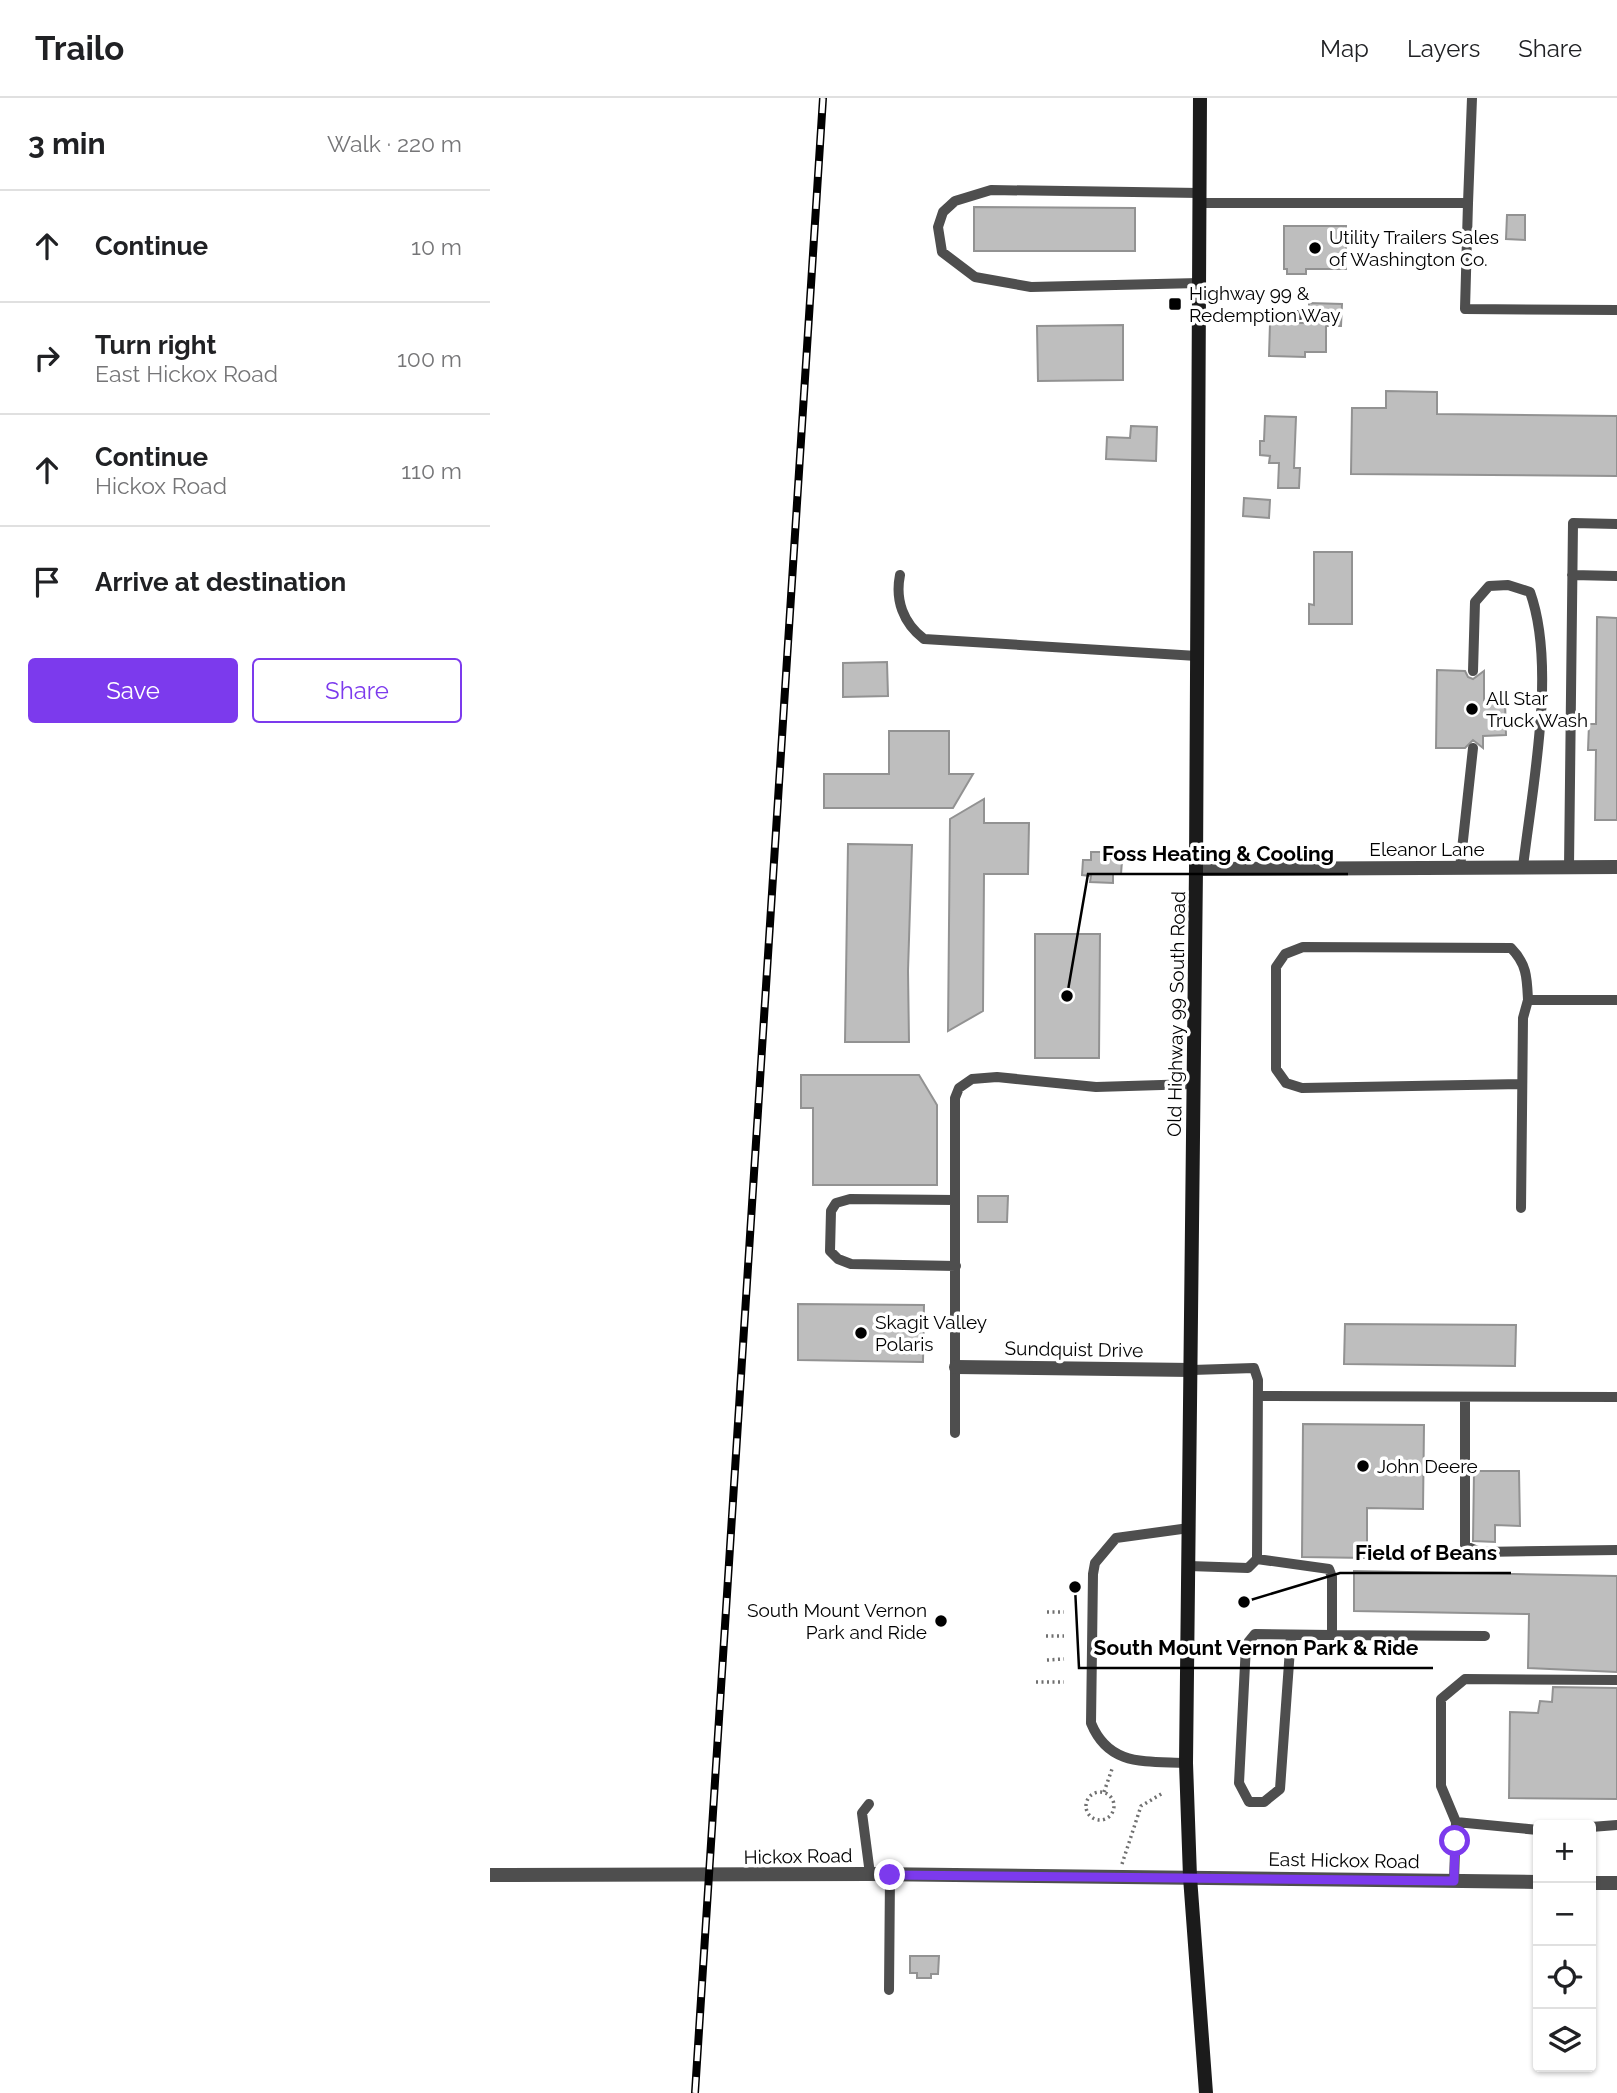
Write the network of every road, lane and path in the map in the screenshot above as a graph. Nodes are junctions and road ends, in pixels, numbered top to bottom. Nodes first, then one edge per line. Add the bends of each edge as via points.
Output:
1 (1200, 98) edge
2 (1472, 98) edge
3 (1200, 198) junction
4 (1468, 203) junction
5 (1199, 283) junction
6 (1617, 310) edge
7 (1300, 315) dead end
8 (1199, 316) junction
9 (1617, 524) edge
10 (900, 575) dead end
11 (1572, 575) junction
12 (1617, 576) edge
13 (1197, 656) junction
14 (1473, 671) dead end
15 (1473, 748) dead end
16 (1523, 867) junction
17 (1569, 867) junction
18 (1617, 867) edge
19 (1460, 868) junction
20 (1196, 869) junction
21 (1528, 1000) junction
22 (1617, 1000) edge
23 (1194, 1084) junction
24 (1522, 1084) junction
25 (955, 1200) junction
26 (1521, 1208) dead end
27 (956, 1266) junction
28 (956, 1367) junction
29 (1192, 1370) junction
30 (1258, 1396) junction
31 (1465, 1397) junction
32 (1617, 1397) edge
33 (955, 1433) dead end
34 (1189, 1528) junction
35 (1617, 1550) edge
36 (1257, 1559) junction
37 (1189, 1566) junction
38 (1046, 1612) dead end
39 (1064, 1612) dead end
40 (1291, 1635) junction
41 (1332, 1635) junction
42 (1046, 1636) dead end
43 (1064, 1636) dead end
44 (1485, 1636) dead end
45 (1064, 1659) dead end
46 (1047, 1660) dead end
47 (1617, 1680) edge
48 (1036, 1682) dead end
49 (1064, 1682) dead end
50 (1186, 1763) junction
51 (1112, 1769) dead end
52 (1104, 1792) junction
53 (1163, 1793) dead end
54 (869, 1804) dead end
55 (1456, 1822) junction
56 (1617, 1825) edge
57 (1596, 1827) edge
58 (1533, 1830) edge
59 (870, 1874) junction
60 (490, 1875) edge
61 (890, 1875) junction
62 (1122, 1876) junction
63 (1190, 1877) junction
64 (1454, 1881) junction
65 (1533, 1882) edge
66 (1596, 1883) edge
67 (1617, 1883) edge
68 (889, 1990) dead end
69 (1204, 2093) edge

1 - 3 street, Old Highway 99 South Road
2 - 4 lane
3 - 4 lane
3 - 5 street, Old Highway 99 South Road
3 - 5 lane via 991,190 955,201 943,212 938,227 942,252 975,277 1031,287
4 - 6 lane via 1465,309
5 - 8 street, Old Highway 99 South Road
7 - 8 lane
8 - 13 street, Old Highway 99 South Road
9 - 11 lane via 1573,523
10 - 13 lane via 896,596 911,630 923,639
11 - 12 lane
11 - 17 lane
13 - 20 street, Old Highway 99 South Road
14 - 16 lane via 1475,602 1489,586 1508,584 1530,593 1538,614 1542,670
15 - 19 lane
16 - 17 street, Eleanor Lane
16 - 19 street, Eleanor Lane
17 - 18 street, Eleanor Lane
19 - 20 street, Eleanor Lane
20 - 23 street, Old Highway 99 South Road
21 - 22 lane
21 - 24 lane via 1522,1018
21 - 24 lane via 1527,970 1511,948 1303,947 1284,954 1276,967 1276,1069 1286,1083 1302,1088
23 - 25 lane via 1096,1087 997,1077 972,1079 959,1088 955,1098
23 - 29 street, Old Highway 99 South Road
24 - 26 lane
25 - 27 lane
25 - 27 lane via 850,1199 836,1203 831,1211 830,1251 851,1264
27 - 28 lane
28 - 29 street, Sundquist Drive
28 - 33 lane
29 - 30 lane via 1254,1368
29 - 34 street, Old Highway 99 South Road
30 - 31 lane
30 - 36 lane
31 - 32 lane
31 - 35 lane via 1465,1546 1480,1552
34 - 37 street, Old Highway 99 South Road
34 - 50 lane via 1116,1538 1095,1563 1091,1723 1098,1741 1131,1761
36 - 37 lane via 1248,1568
36 - 41 lane via 1329,1569
37 - 50 street, Old Highway 99 South Road
38 - 39 path
40 - 40 lane via 1255,1634 1246,1645 1239,1783 1249,1802 1264,1802 1280,1789
40 - 41 lane
41 - 44 lane
42 - 43 path
45 - 46 path
47 - 55 lane via 1465,1679 1441,1699 1441,1786
48 - 49 path
50 - 63 street, Old Highway 99 South Road
51 - 52 path
52 - 52 path via 1087,1799 1087,1811 1096,1819 1112,1813 1113,1800
53 - 62 path via 1142,1806 1122,1859
54 - 59 lane via 862,1813
55 - 58 lane
55 - 64 lane
56 - 57 lane
59 - 60 street, Hickox Road
59 - 61 street, Hickox Road
61 - 62 street, Hickox Road
61 - 68 lane
62 - 63 street, Hickox Road
63 - 64 street, East Hickox Road
63 - 69 street
64 - 65 street, East Hickox Road
66 - 67 street

